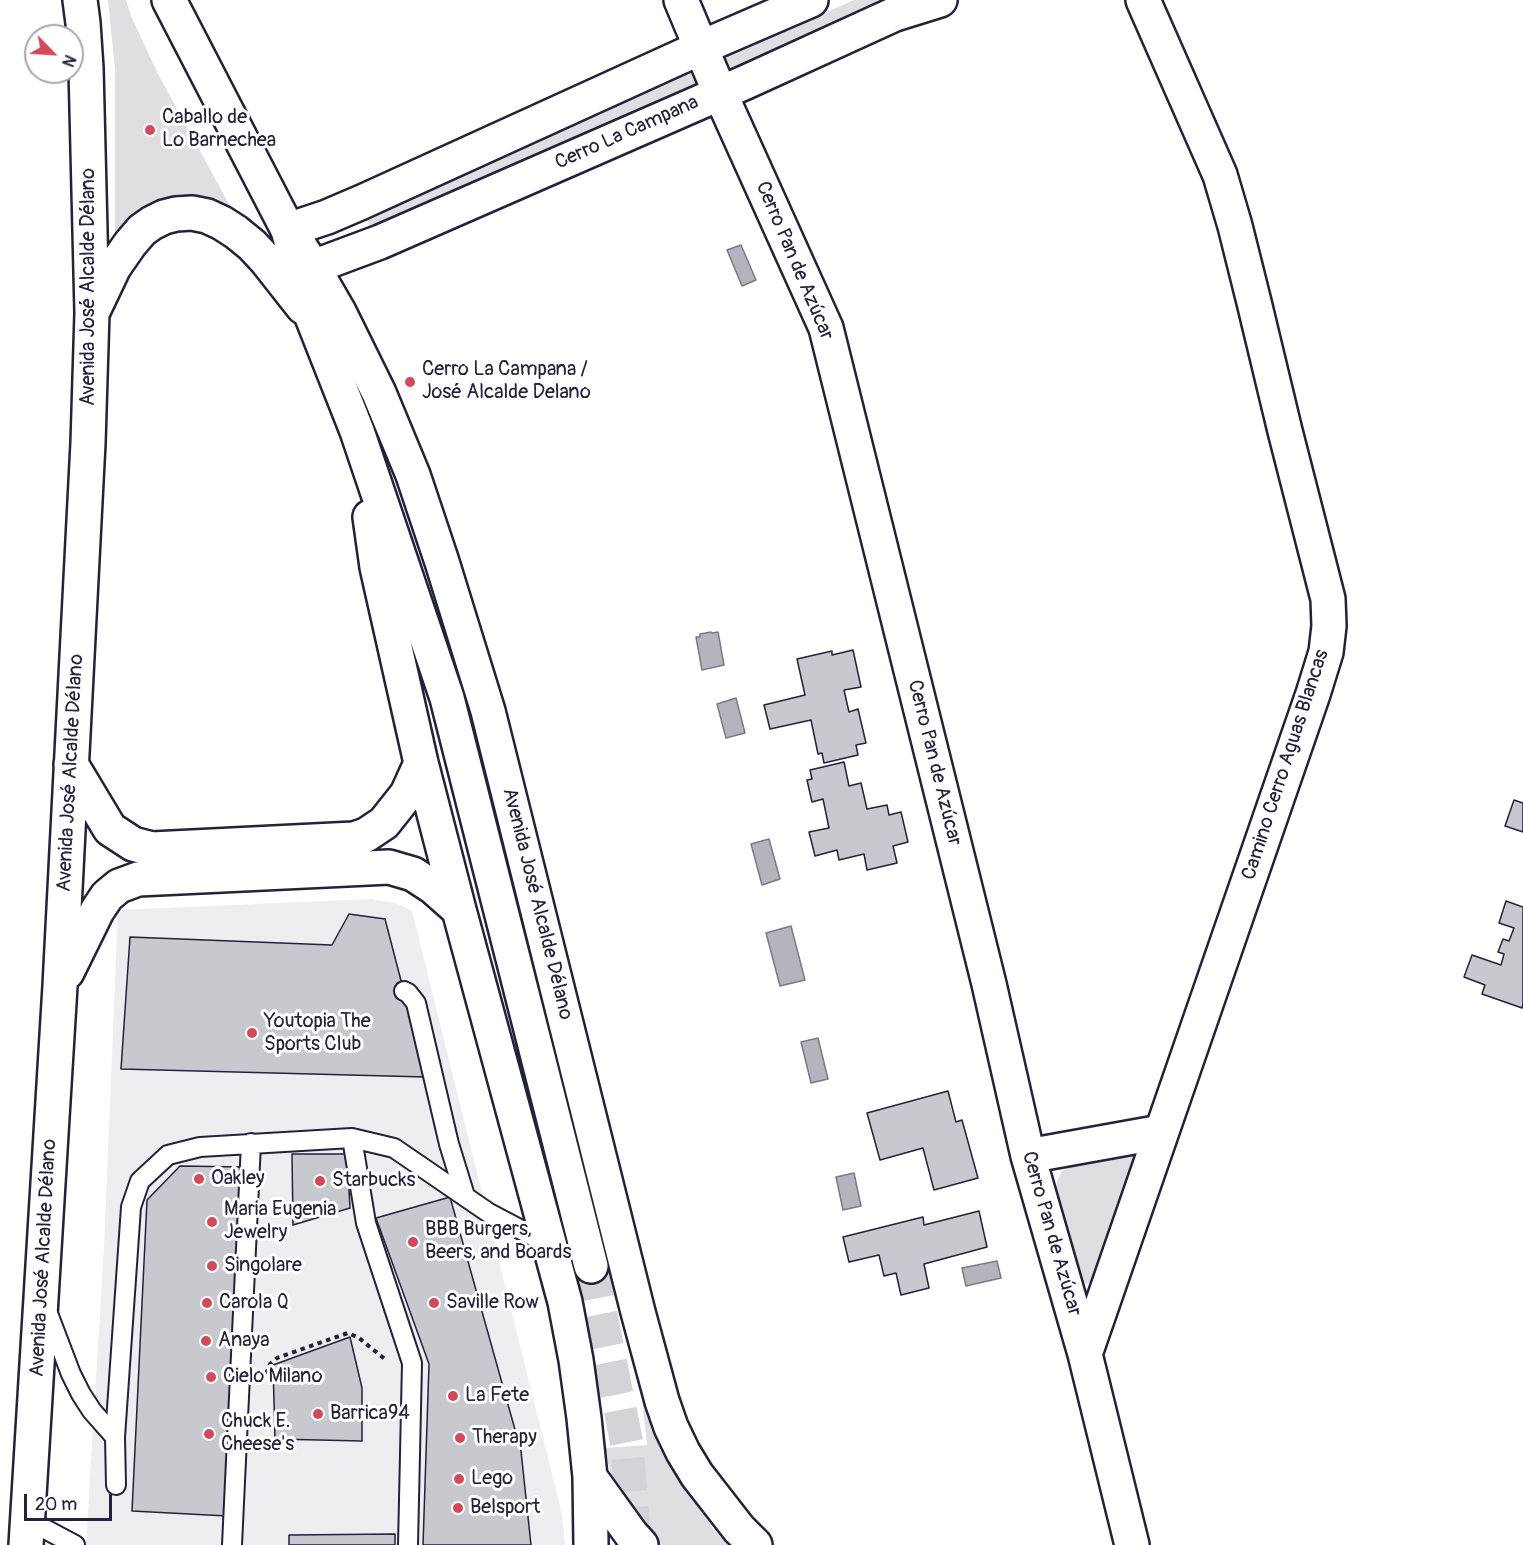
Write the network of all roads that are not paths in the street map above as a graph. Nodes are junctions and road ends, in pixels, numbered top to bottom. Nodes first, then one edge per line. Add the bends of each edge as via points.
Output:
1 (80, 0) edge
2 (169, 0) edge
3 (681, 0) edge
4 (811, 0) edge
5 (940, 0) edge
6 (1143, 0) edge
7 (700, 48) junction
8 (720, 93) junction
9 (288, 230) junction
10 (313, 267) junction
11 (92, 313) junction
12 (312, 317) junction
13 (357, 431) junction
14 (421, 763) junction
15 (71, 764) junction
16 (459, 910) junction
17 (60, 986) junction
18 (404, 991) dead end
19 (1161, 1132) junction
20 (352, 1138) junction
21 (251, 1143) junction
22 (1028, 1156) junction
23 (465, 1196) junction
24 (550, 1245) junction
25 (591, 1266) tunnel mouth
26 (42, 1298) junction
27 (1085, 1354) junction
28 (115, 1437) junction
29 (590, 1477) junction
30 (116, 1485) dead end
31 (30, 1536) edge
32 (75, 1545) edge
33 (232, 1545) edge
34 (408, 1545) edge
35 (591, 1545) edge
36 (641, 1545) edge
37 (755, 1545) edge
38 (1132, 1545) edge

1 - 11 main road, Avenida José Alcalde Délano via 86,68
2 - 9 main road, Avenida José Alcalde Délano
3 - 7 main road, Cerro Pan de Azúcar
4 - 7 main road
5 - 8 main road, Cerro La Campana via 896,14
6 - 19 main road, Camino Cerro Aguas Blancas via 1220,175 1328,599 1329,626 1326,652 1313,694
7 - 8 main road, Cerro Pan de Azúcar
7 - 9 main road via 362,202
8 - 10 main road, Cerro La Campana via 380,242
8 - 22 main road, Cerro Pan de Azúcar via 826,328
9 - 10 main road, Avenida José Alcalde Délano
9 - 12 main road, Avenida José Alcalde Délano
10 - 37 main road, Avenida José Alcalde Délano via 374,382 413,475 488,711 662,1401 697,1475
11 - 12 main road via 114,267 142,231 164,217 192,213 222,223 252,245
11 - 15 main road, Avenida José Alcalde Délano
12 - 13 main road, Avenida José Alcalde Délano
13 - 14 main road via 377,567
13 - 25 main road, Avenida José Alcalde Délano via 447,698
14 - 15 main road via 407,794 384,823 354,839 152,849 134,844 110,829
14 - 16 main road
15 - 17 main road, Avenida José Alcalde Délano
16 - 17 main road via 413,874 389,867 138,879 107,896
16 - 24 main road
17 - 26 main road, Avenida José Alcalde Délano
18 - 23 lane via 417,1003
19 - 22 main road
19 - 27 main road, Camino Cerro Aguas Blancas
20 - 21 lane
20 - 23 lane via 394,1148
20 - 34 lane via 366,1223 412,1363
21 - 28 lane via 200,1147 168,1155 140,1181 131,1207
21 - 33 lane
22 - 27 main road, Cerro Pan de Azúcar
23 - 24 lane
24 - 29 main road via 576,1360
26 - 28 lane via 81,1394
26 - 31 main road, Avenida José Alcalde Délano
27 - 38 main road, Cerro Pan de Azúcar
28 - 30 lane
29 - 35 main road
29 - 36 main road
31 - 32 lane

